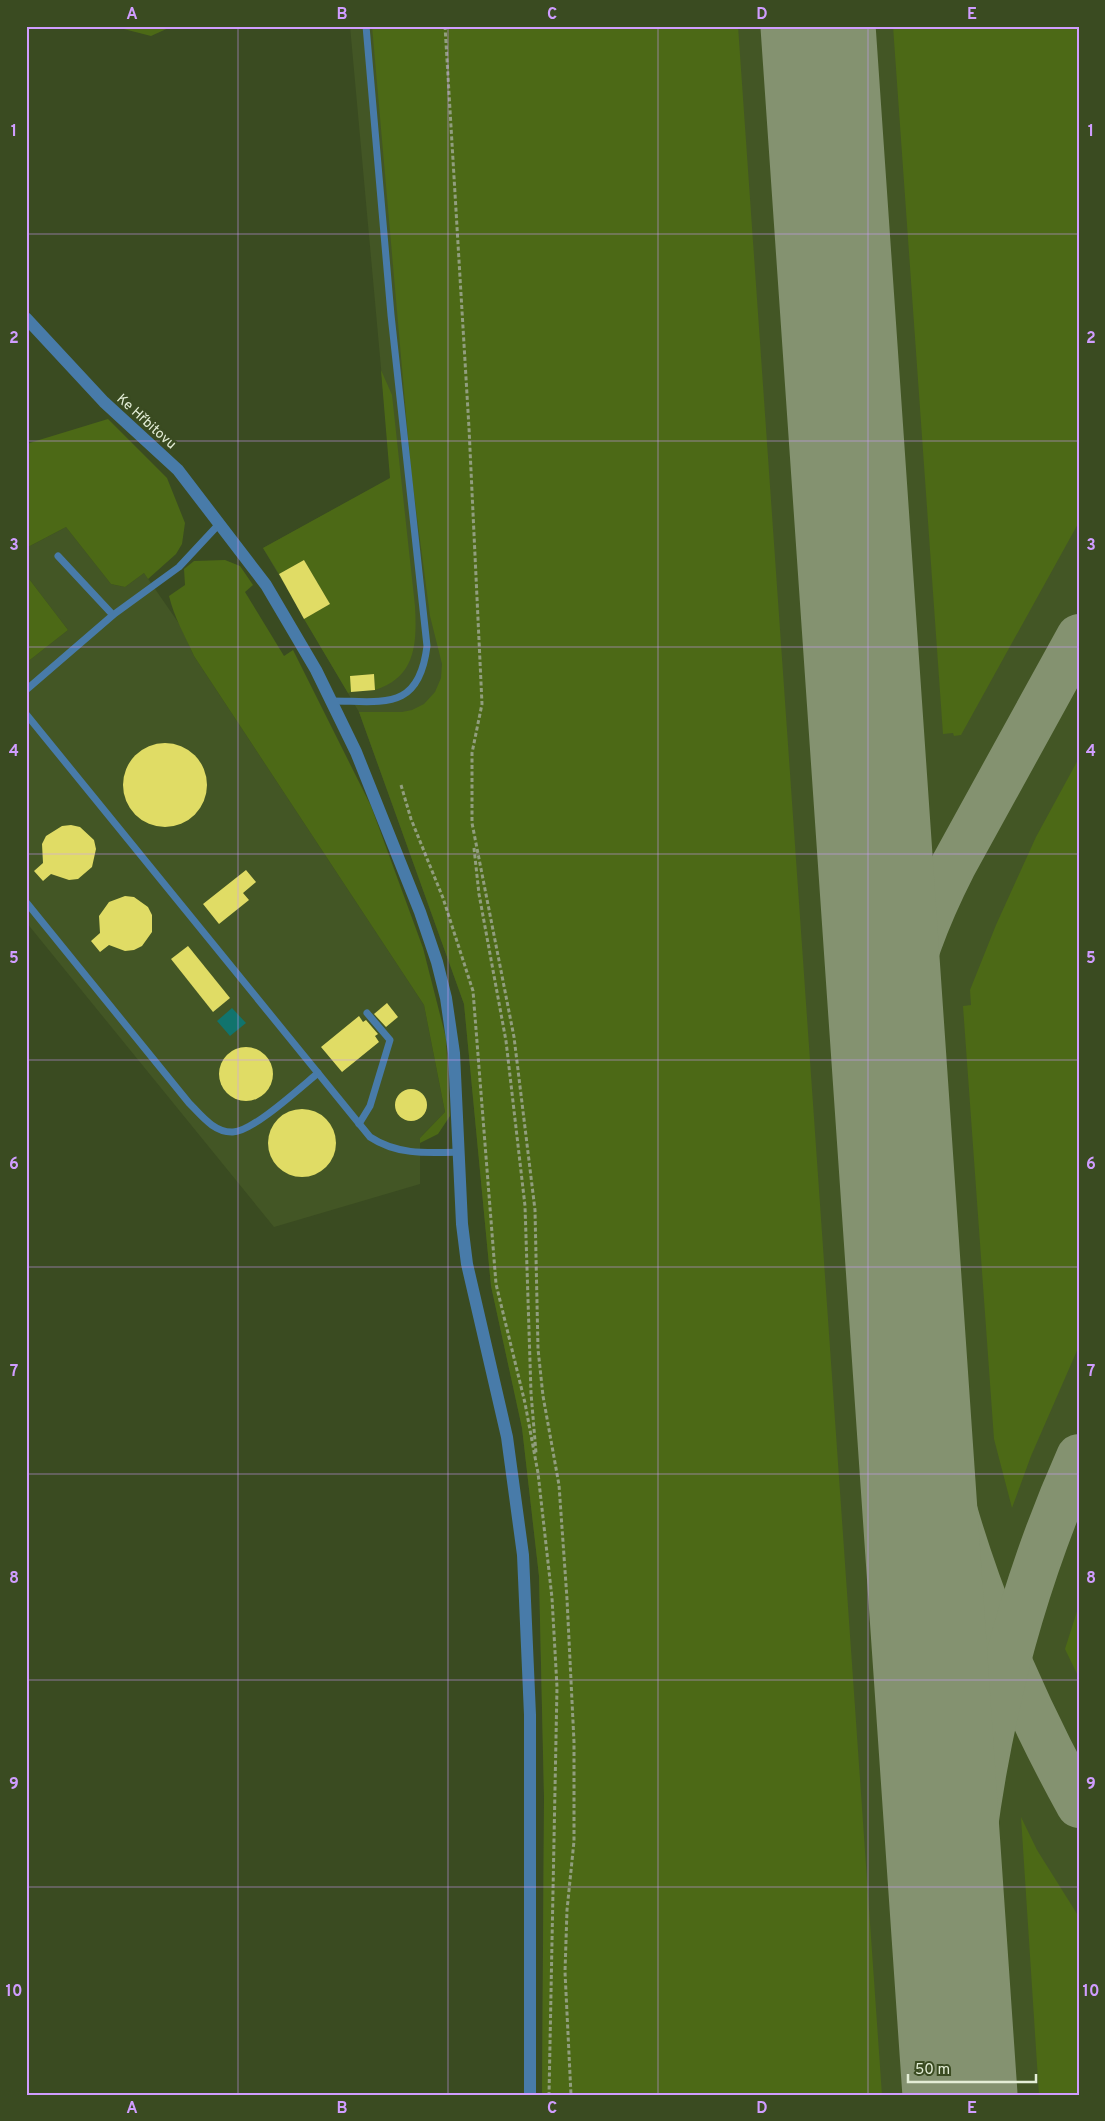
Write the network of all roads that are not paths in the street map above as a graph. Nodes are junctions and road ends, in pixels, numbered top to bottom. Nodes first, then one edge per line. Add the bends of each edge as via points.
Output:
1 (366, 26) edge
2 (26, 318) edge
3 (220, 523) junction
4 (58, 556) dead end
5 (113, 616) junction
6 (26, 690) edge
7 (330, 701) junction
8 (26, 714) edge
9 (26, 902) edge
10 (367, 1013) dead end
11 (318, 1073) junction
12 (359, 1124) junction
13 (459, 1152) junction
14 (530, 2095) edge

1 - 7 lane via 391,315 427,646 420,676 413,688 400,697
2 - 3 street, Ke Hřbitovu via 97,395 178,470
3 - 5 lane via 179,567
3 - 7 street, Ke Hřbitovu via 266,584 316,670
4 - 5 lane
5 - 6 lane
7 - 13 street, Ke Hřbitovu via 356,752 437,962 454,1053
8 - 11 lane
9 - 11 lane via 190,1103 220,1130 234,1132 251,1126
10 - 12 lane via 390,1040 370,1106
11 - 12 lane
12 - 13 lane via 385,1147 421,1153
13 - 14 street, Ke Hřbitovu via 467,1264 507,1436 523,1555 530,1715

